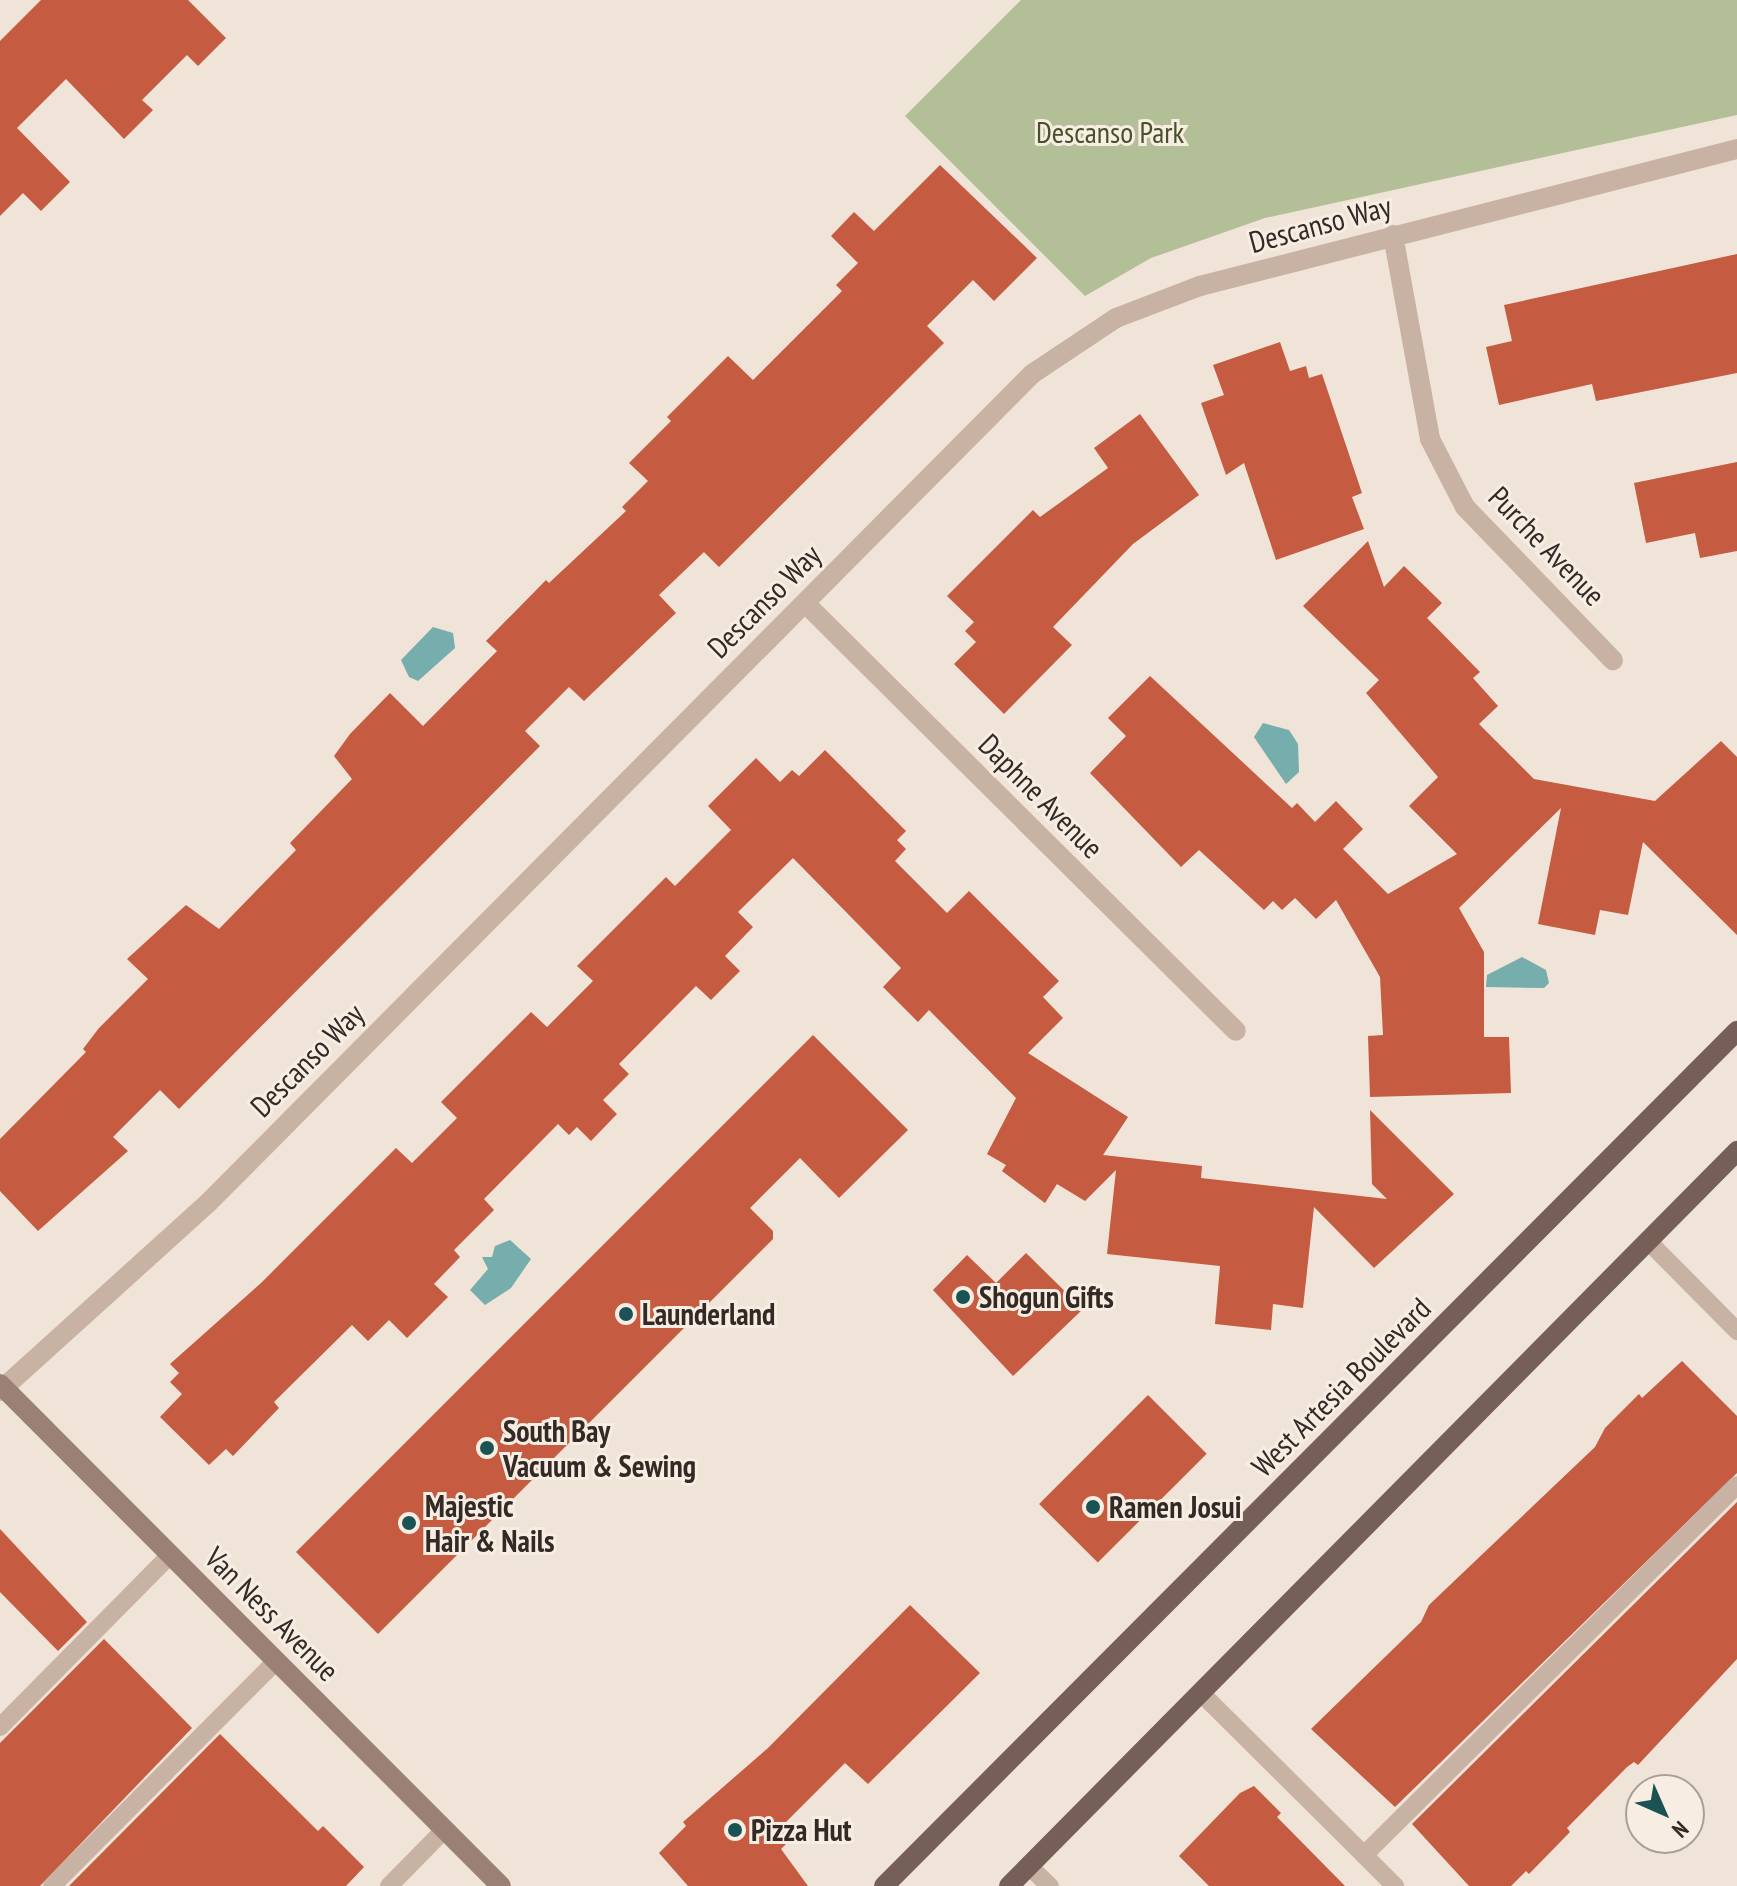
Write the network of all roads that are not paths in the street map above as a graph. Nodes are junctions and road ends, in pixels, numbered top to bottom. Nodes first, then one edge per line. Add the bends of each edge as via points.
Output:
1 (1737, 149) edge
2 (1393, 235) junction
3 (805, 603) junction
4 (1613, 660) dead end
5 (1236, 1031) dead end
6 (1737, 1031) edge
7 (1737, 1151) edge
8 (1648, 1241) junction
9 (1737, 1331) edge
10 (1, 1387) edge
11 (1737, 1485) edge
12 (170, 1555) junction
13 (276, 1661) junction
14 (1201, 1693) junction
15 (0, 1727) edge
16 (445, 1829) junction
17 (1364, 1855) junction
18 (1029, 1866) junction
19 (52, 1886) edge
20 (389, 1886) edge
21 (501, 1886) edge
22 (884, 1886) edge
23 (1009, 1886) edge
24 (1050, 1886) edge
25 (1395, 1886) edge

1 - 2 street, Descanso Way
2 - 3 street, Descanso Way via 1200,286 1116,318 1032,374
2 - 4 street, Purche Avenue via 1430,439 1465,507
3 - 5 street, Daphne Avenue
3 - 10 street, Descanso Way via 207,1204
6 - 22 main road, West Artesia Boulevard
7 - 8 main road
8 - 9 lane
8 - 14 main road
10 - 12 main road, Van Ness Avenue
11 - 17 lane
12 - 13 main road, Van Ness Avenue
12 - 15 lane
13 - 16 main road, Van Ness Avenue
13 - 19 lane
14 - 17 lane
14 - 18 main road
16 - 20 lane
16 - 21 main road, Van Ness Avenue
17 - 25 lane
18 - 23 main road
18 - 24 lane

